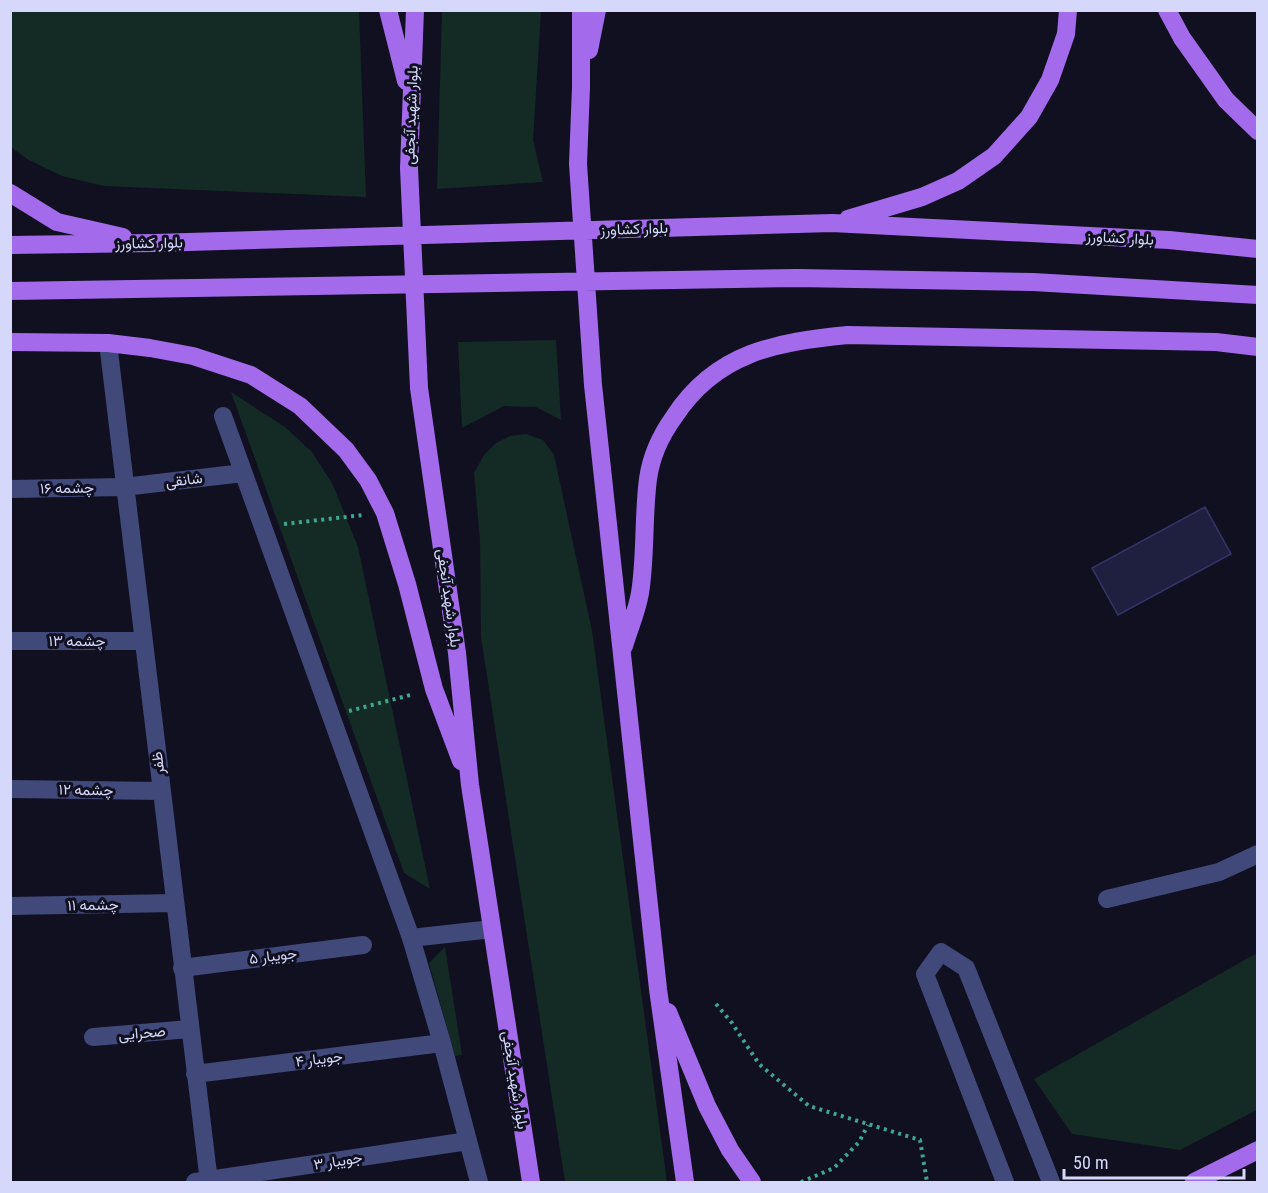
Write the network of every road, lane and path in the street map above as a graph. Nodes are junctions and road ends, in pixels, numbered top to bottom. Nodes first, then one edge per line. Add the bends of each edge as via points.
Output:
1 (388, 10) edge
2 (415, 10) edge
3 (581, 10) edge
4 (597, 10) edge
5 (1068, 10) edge
6 (1167, 10) edge
7 (581, 87) junction
8 (411, 100) junction
9 (1257, 131) edge
10 (10, 193) edge
11 (832, 223) junction
12 (154, 243) junction
13 (10, 245) edge
14 (1257, 249) edge
15 (10, 291) edge
16 (1257, 295) edge
17 (10, 342) edge
18 (108, 343) junction
19 (1257, 347) edge
20 (223, 416) dead end
21 (243, 473) junction
22 (124, 487) junction
23 (10, 489) edge
24 (385, 513) junction
25 (263, 527) junction
26 (10, 641) edge
27 (143, 641) junction
28 (622, 653) junction
29 (434, 689) junction
30 (331, 716) junction
31 (470, 785) junction
32 (10, 789) edge
33 (161, 791) junction
34 (1257, 854) edge
35 (1107, 899) dead end
36 (175, 903) junction
37 (10, 906) edge
38 (492, 929) junction
39 (411, 938) junction
40 (363, 945) dead end
41 (182, 968) junction
42 (658, 989) junction
43 (716, 1004) dead end
44 (190, 1029) junction
45 (93, 1036) dead end
46 (442, 1043) junction
47 (195, 1074) junction
48 (868, 1125) junction
49 (468, 1141) junction
50 (1257, 1150) edge
51 (204, 1182) edge
52 (479, 1182) edge
53 (531, 1182) edge
54 (685, 1182) edge
55 (752, 1182) edge
56 (801, 1182) edge
57 (927, 1182) edge
58 (1005, 1182) edge
59 (1051, 1182) edge
60 (1194, 1182) edge

1 - 8 main road
2 - 8 main road, بلوار شهید آنجفی
3 - 7 main road
4 - 7 main road
5 - 11 main road via 1066,34 1050,80 1029,117 994,156 958,181 922,197
6 - 9 main road via 1226,99
7 - 28 main road via 578,164 593,385
8 - 31 main road, بلوار شهید آنجفی via 409,168 419,388 457,653
10 - 12 main road via 57,222
11 - 12 main road, بلوار کشاورز
11 - 14 main road, بلوار کشاورز via 1169,240
12 - 13 main road, بلوار کشاورز
15 - 16 main road via 797,278 1033,282
17 - 18 main road
18 - 22 street, ظفر
18 - 24 main road via 193,356 251,375 300,406 346,450
19 - 28 main road via 1216,342 848,335 787,342 738,359 716,372 680,407 655,452 648,478 640,594
20 - 21 street
21 - 22 street, شانقی
21 - 25 street
22 - 23 street, چشمه ۱۶
22 - 27 street, ظفر
24 - 25 path
24 - 29 main road
25 - 30 street
26 - 27 street, چشمه ۱۳
27 - 33 street, ظفر
28 - 42 main road
29 - 30 path
29 - 31 main road
30 - 39 street
31 - 38 main road, بلوار شهید آنجفی
32 - 33 street, چشمه ۱۲
33 - 36 street, ظفر
34 - 35 street via 1218,872
36 - 37 street, چشمه ۱۱
36 - 41 street, ظفر
38 - 39 street
38 - 53 main road, بلوار شهید آنجفی
39 - 46 street
40 - 41 street, جویبار ۵
41 - 44 street, ظفر
42 - 54 main road
42 - 55 main road via 707,1106
43 - 48 path via 759,1064 808,1106
44 - 45 street, صحرایی
44 - 47 street, ظفر
46 - 47 street, جویبار ۴
46 - 49 street
47 - 51 street, ظفر
48 - 56 path via 859,1143 834,1168
48 - 57 path via 920,1140
49 - 51 street, جویبار ۳
49 - 52 street
50 - 60 main road
58 - 59 street via 925,974 941,952 966,968

